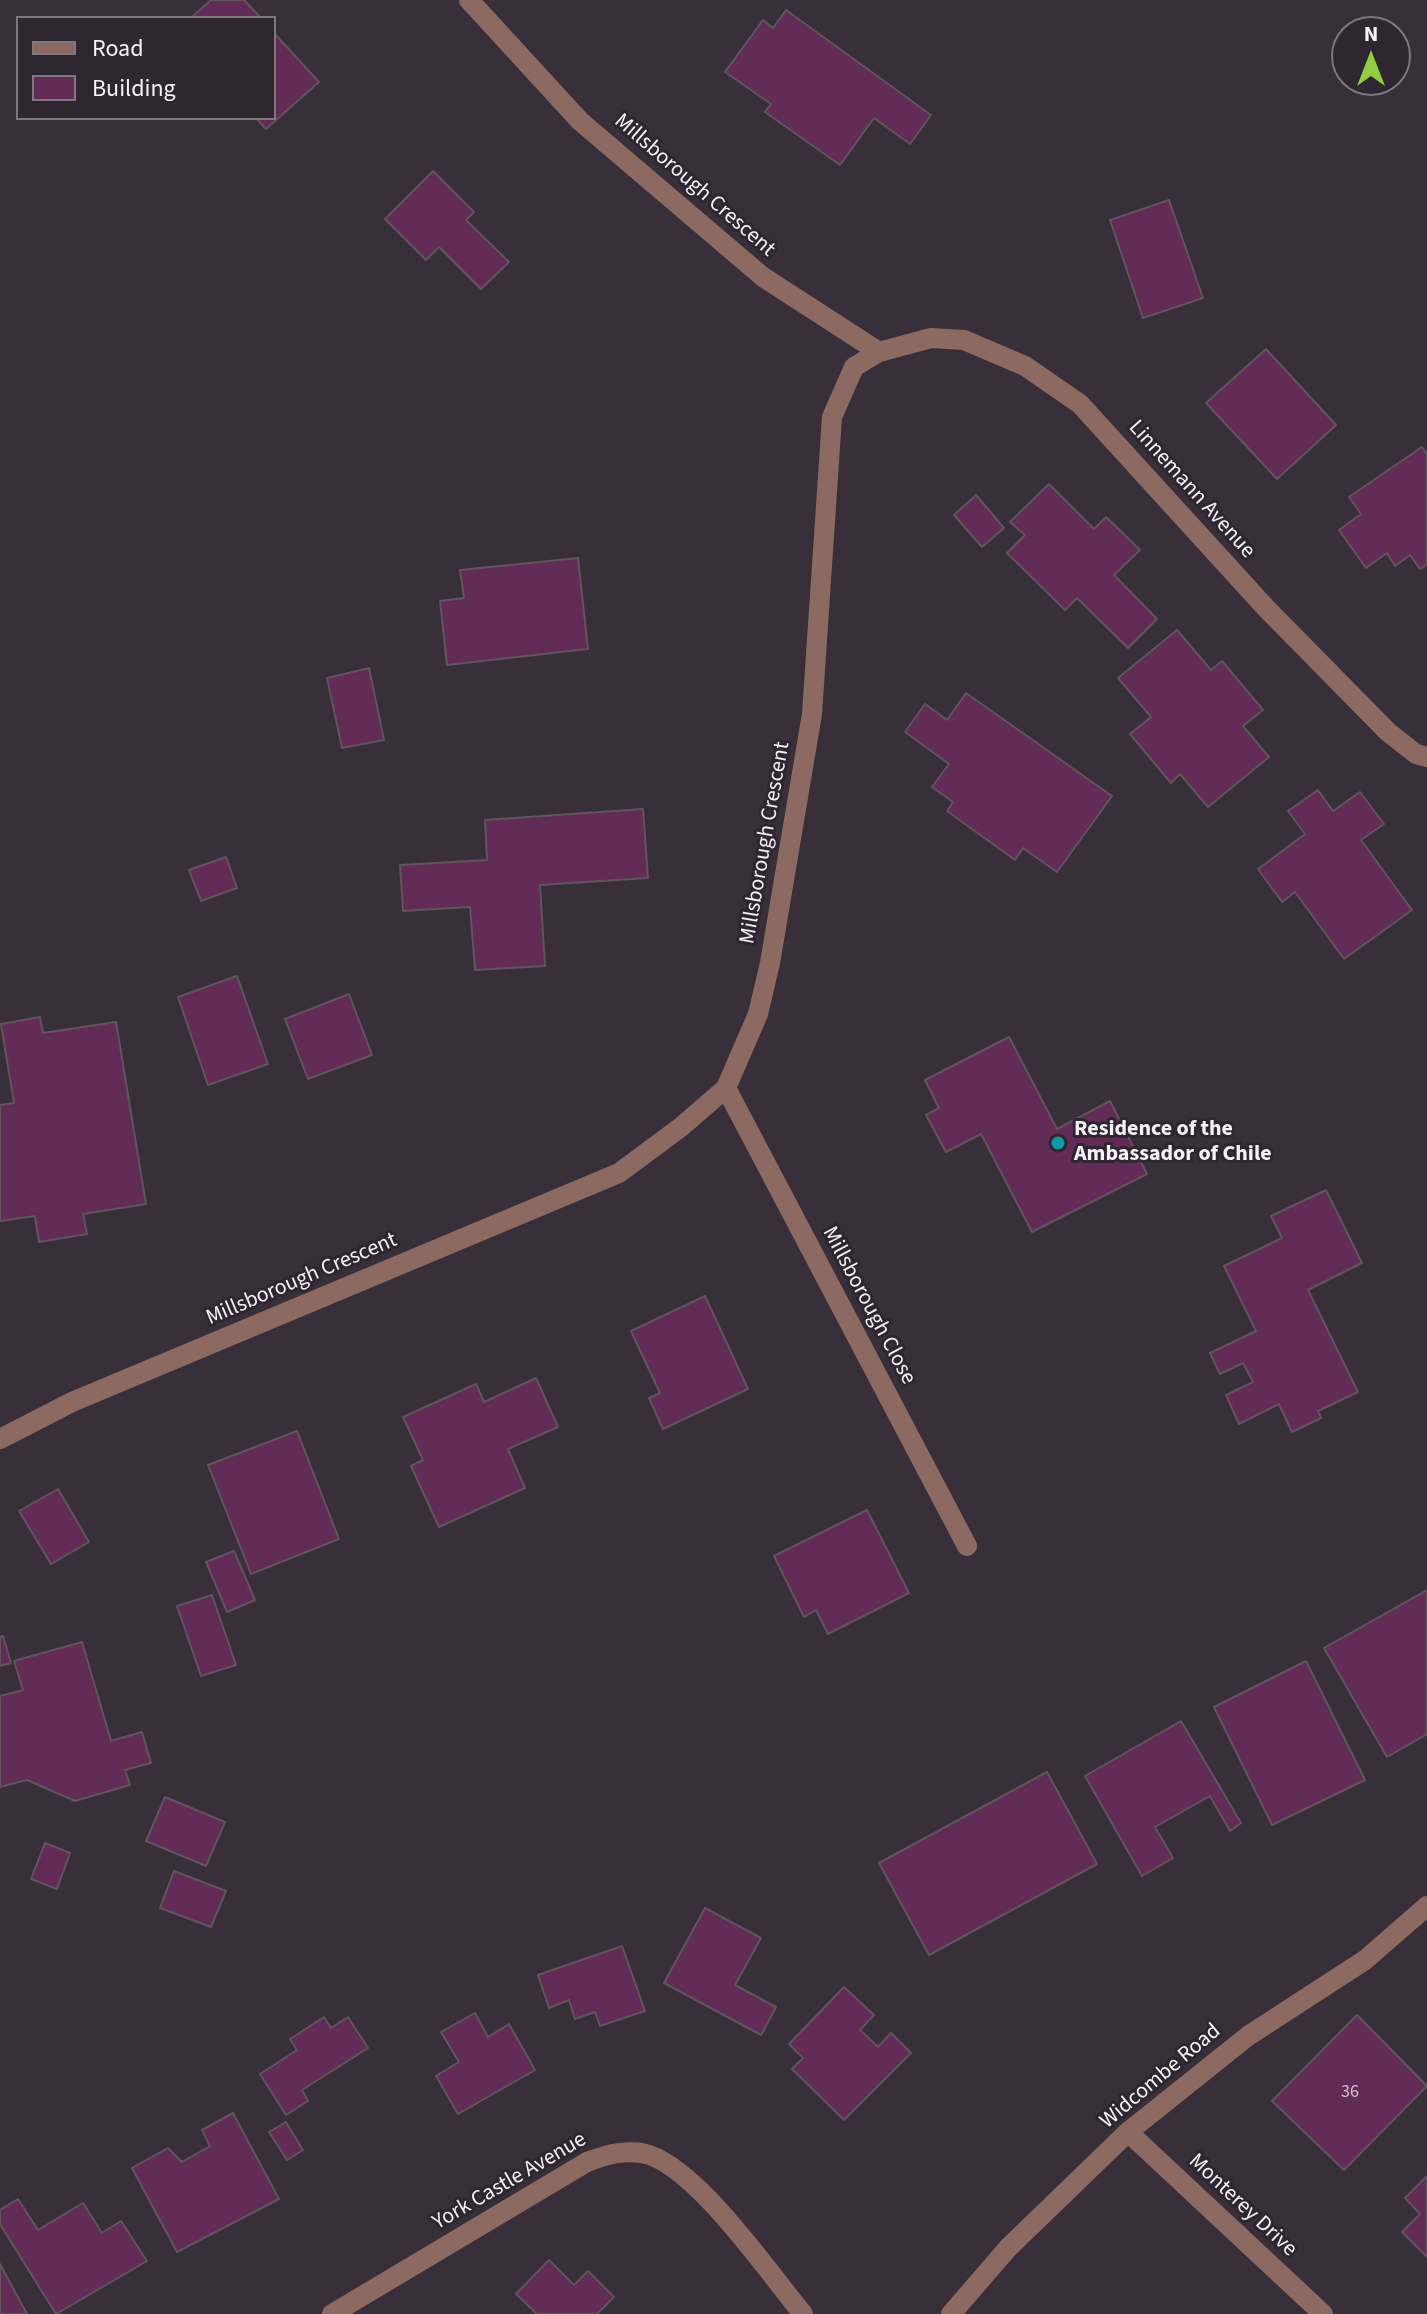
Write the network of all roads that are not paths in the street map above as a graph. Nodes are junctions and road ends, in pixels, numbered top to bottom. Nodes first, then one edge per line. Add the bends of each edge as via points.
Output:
1 (469, 0) edge
2 (879, 352) junction
3 (1427, 757) edge
4 (726, 1088) junction
5 (0, 1439) edge
6 (967, 1546) dead end
7 (1427, 1906) edge
8 (1128, 2132) junction
9 (332, 2314) edge
10 (803, 2314) edge
11 (951, 2314) edge
12 (1323, 2314) edge

1 - 2 street, Millsborough Crescent via 580,121 763,277
2 - 3 street, Linnemann Avenue via 931,338 964,340 1025,366 1080,404 1265,607 1388,732
2 - 4 street, Millsborough Crescent via 854,367 832,417 812,714 770,963 758,1014
4 - 5 street, Millsborough Crescent via 619,1173 72,1402
4 - 6 street, Millsborough Close
7 - 8 street, Widcombe Road via 1365,1960 1248,2036
8 - 11 street, Widcombe Road via 1008,2248
8 - 12 street, Monterey Drive
9 - 10 street, York Castle Avenue via 587,2162 617,2152 644,2154 674,2165

